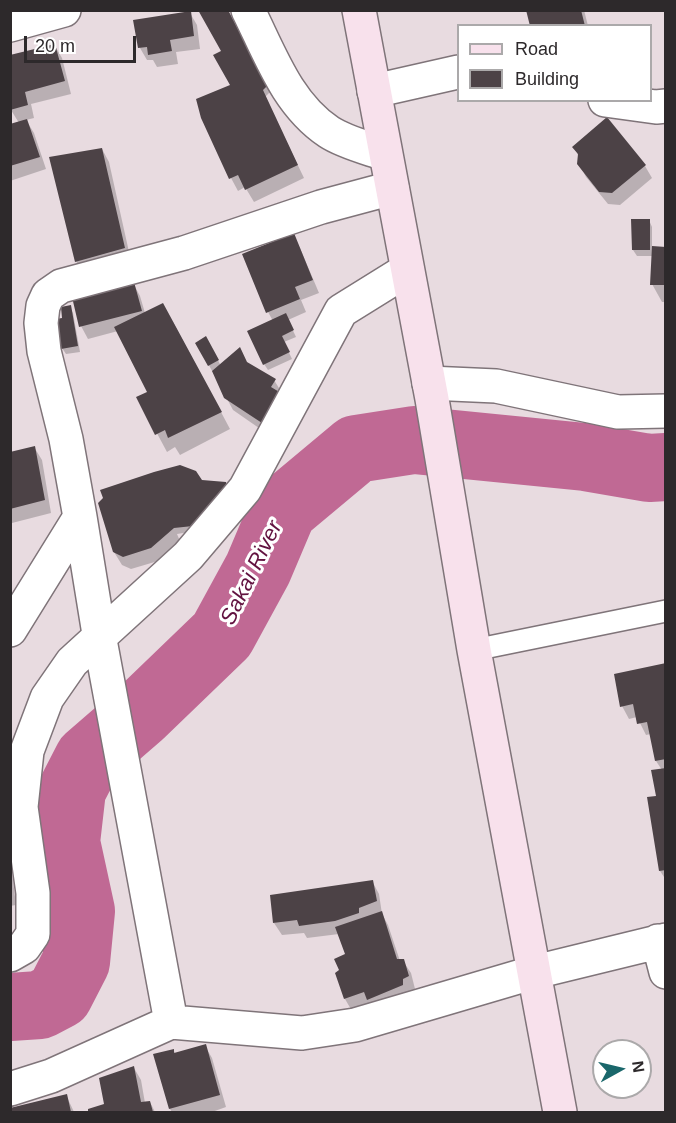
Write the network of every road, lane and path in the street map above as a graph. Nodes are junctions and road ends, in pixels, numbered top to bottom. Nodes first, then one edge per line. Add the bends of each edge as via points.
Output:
1 (64, 10) edge
2 (248, 10) edge
3 (359, 10) edge
4 (10, 25) edge
5 (457, 72) edge
6 (374, 92) junction
7 (620, 102) edge
8 (666, 106) edge
9 (385, 154) junction
10 (392, 188) junction
11 (407, 270) junction
12 (430, 391) junction
13 (666, 411) edge
14 (80, 517) junction
15 (666, 611) edge
16 (10, 630) edge
17 (100, 638) junction
18 (474, 650) junction
19 (663, 951) edge
20 (10, 955) edge
21 (535, 972) junction
22 (171, 1022) junction
23 (10, 1074) edge
24 (51, 1076) junction
25 (10, 1089) edge
26 (560, 1113) edge

1 - 4 street
2 - 9 street via 288,89 304,111 330,133
3 - 6 street
5 - 6 street
6 - 9 street
7 - 8 street
9 - 10 street
10 - 11 street
10 - 14 street via 321,207 184,253 61,286 48,295 40,323
11 - 12 street
11 - 17 street via 341,311 245,489 188,556
12 - 13 street via 496,387 618,412
12 - 18 street
14 - 16 street
14 - 17 street
15 - 18 lane
17 - 20 street via 72,662 47,698 27,752 21,807 33,892 33,934 24,947
17 - 22 street
18 - 21 street
19 - 21 street
21 - 22 street via 355,1025 302,1033
21 - 26 street
22 - 24 street
23 - 24 street
24 - 25 street

